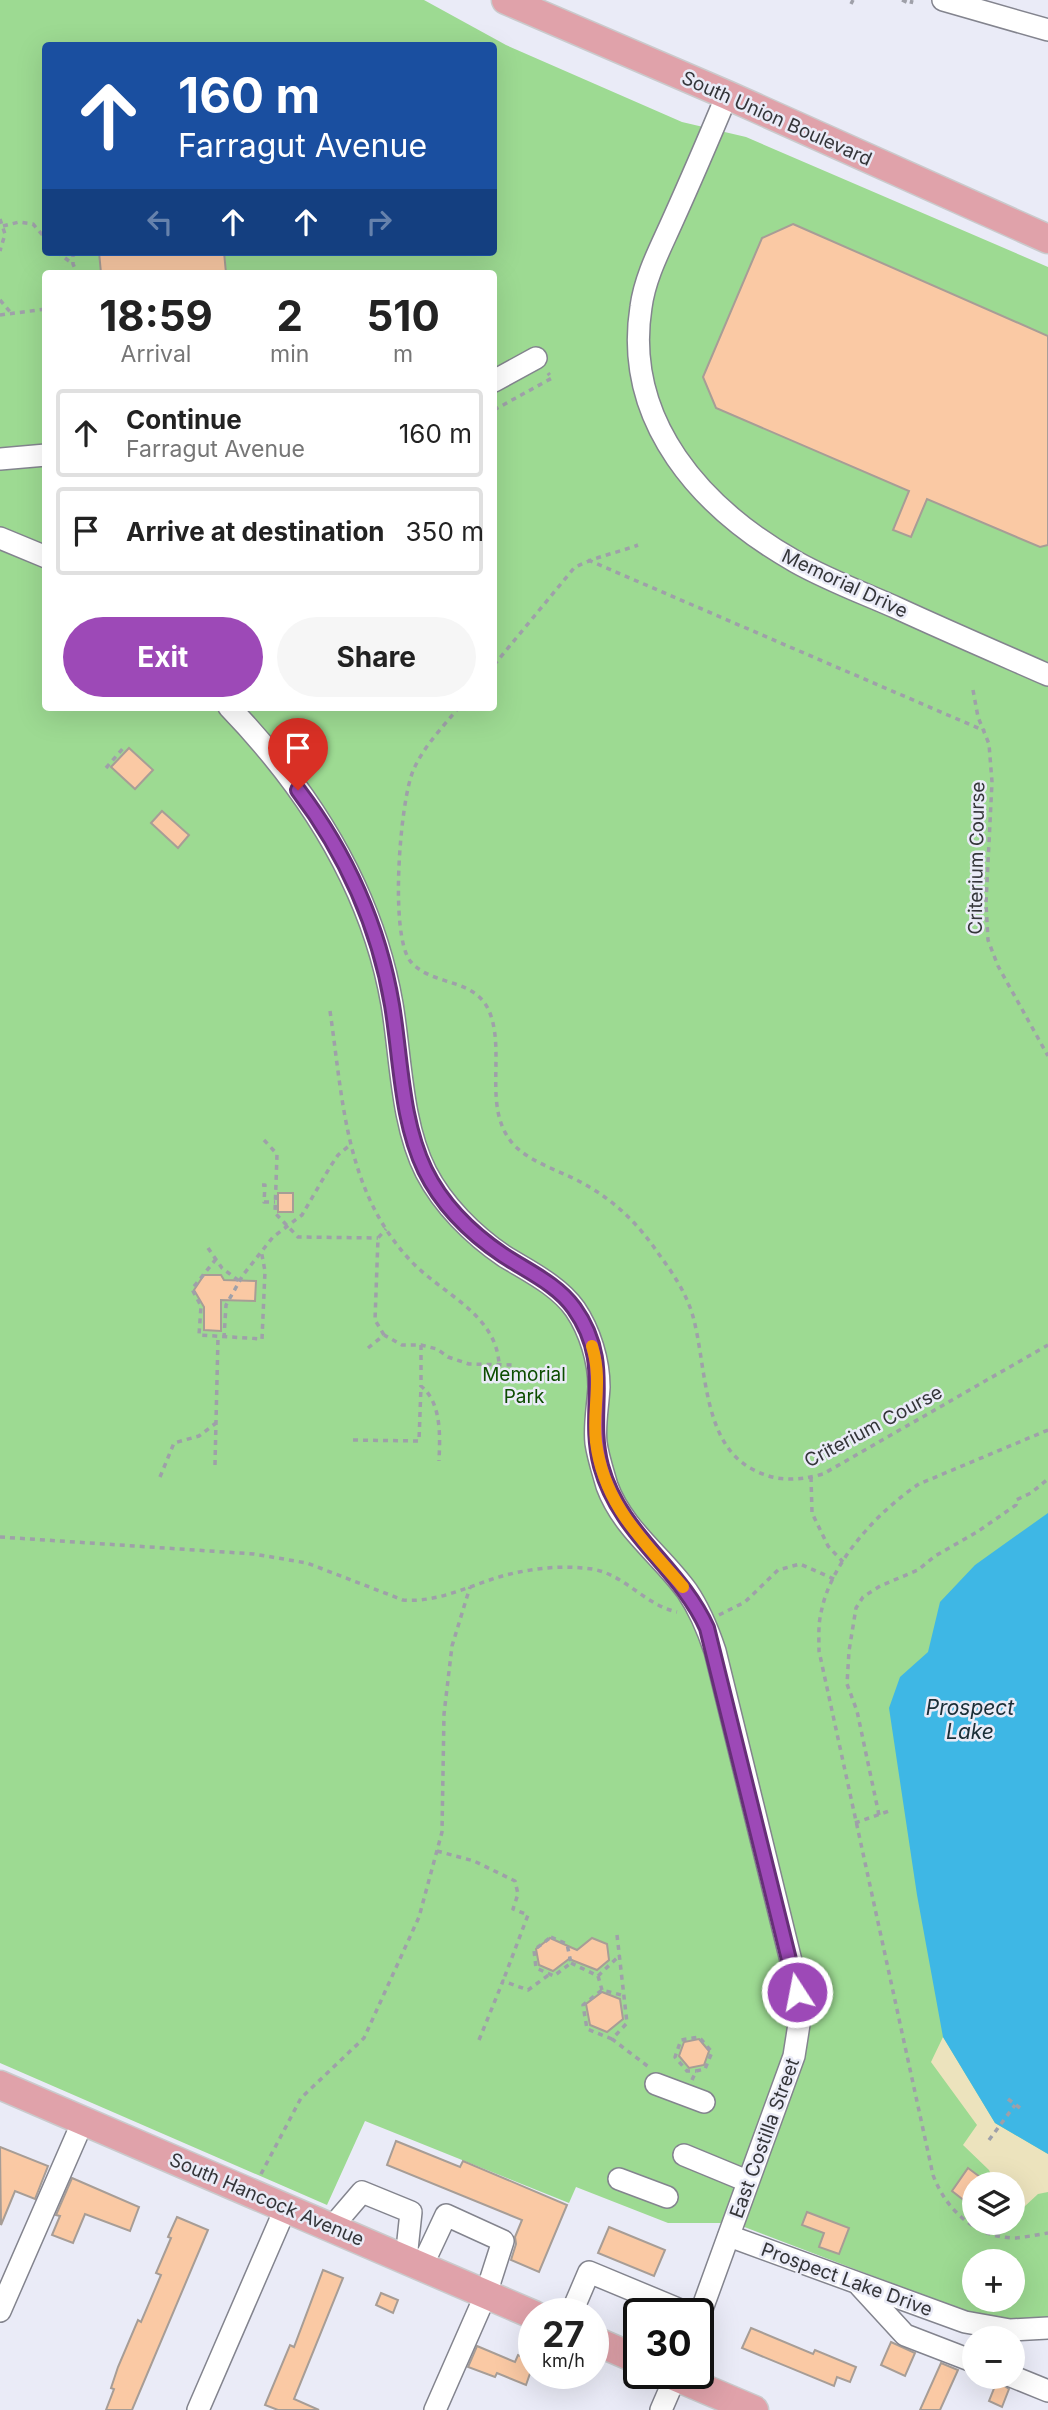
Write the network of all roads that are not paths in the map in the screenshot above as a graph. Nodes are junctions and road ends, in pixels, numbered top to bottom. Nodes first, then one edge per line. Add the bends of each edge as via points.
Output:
1 (506, 0) edge
2 (943, 0) edge
3 (997, 8) edge
4 (1048, 30) edge
5 (727, 95) junction
6 (1048, 239) edge
7 (536, 358) road end
8 (497, 379) edge
9 (42, 455) edge
10 (3, 459) edge
11 (0, 538) edge
12 (42, 555) edge
13 (1048, 675) edge
14 (233, 711) edge
15 (654, 2077) road end
16 (0, 2085) edge
17 (695, 2099) road end
18 (82, 2120) junction
19 (684, 2155) dead end
20 (619, 2179) dead end
21 (747, 2181) junction
22 (667, 2197) dead end
23 (286, 2207) junction
24 (332, 2227) junction
25 (729, 2236) junction
26 (414, 2263) junction
27 (858, 2283) junction
28 (486, 2294) junction
29 (578, 2298) edge
30 (651, 2298) edge
31 (704, 2298) edge
32 (518, 2308) edge
33 (0, 2311) edge
34 (1048, 2328) edge
35 (962, 2357) edge
36 (1025, 2382) edge
37 (668, 2389) edge
38 (707, 2389) edge
39 (1048, 2391) edge
40 (198, 2410) edge
41 (435, 2410) edge
42 (661, 2410) edge
43 (754, 2410) edge

1 - 5 main road, South Union Boulevard
2 - 3 street
3 - 4 street
5 - 6 main road, South Union Boulevard
5 - 13 street, Memorial Drive via 655,262 641,306 643,382 661,434 707,495 778,552
7 - 8 street
9 - 10 street
11 - 12 street
14 - 21 street, East Costilla Street via 309,804 351,875 372,923 390,990 411,1130 425,1170 445,1203 470,1228 574,1307 597,1364 596,1441 608,1488 631,1529 700,1612 718,1664 799,2005 794,2056
15 - 17 street
16 - 18 main road, South Hancock Avenue
18 - 23 main road, South Hancock Avenue
18 - 33 street
19 - 21 street
20 - 22 street
21 - 25 street, East Costilla Street
23 - 24 main road, South Hancock Avenue
23 - 40 street
24 - 26 main road, South Hancock Avenue
24 - 26 street via 362,2192 411,2212
25 - 27 street, Prospect Lake Drive
25 - 31 street, East Costilla Street
26 - 28 main road, South Hancock Avenue
26 - 28 street via 446,2215 503,2241
27 - 34 street, Prospect Lake Drive via 965,2322 1010,2330
27 - 35 street via 905,2335
28 - 32 main road, South Hancock Avenue
28 - 41 street
29 - 30 street via 589,2272
36 - 39 street
37 - 42 street
38 - 43 main road

